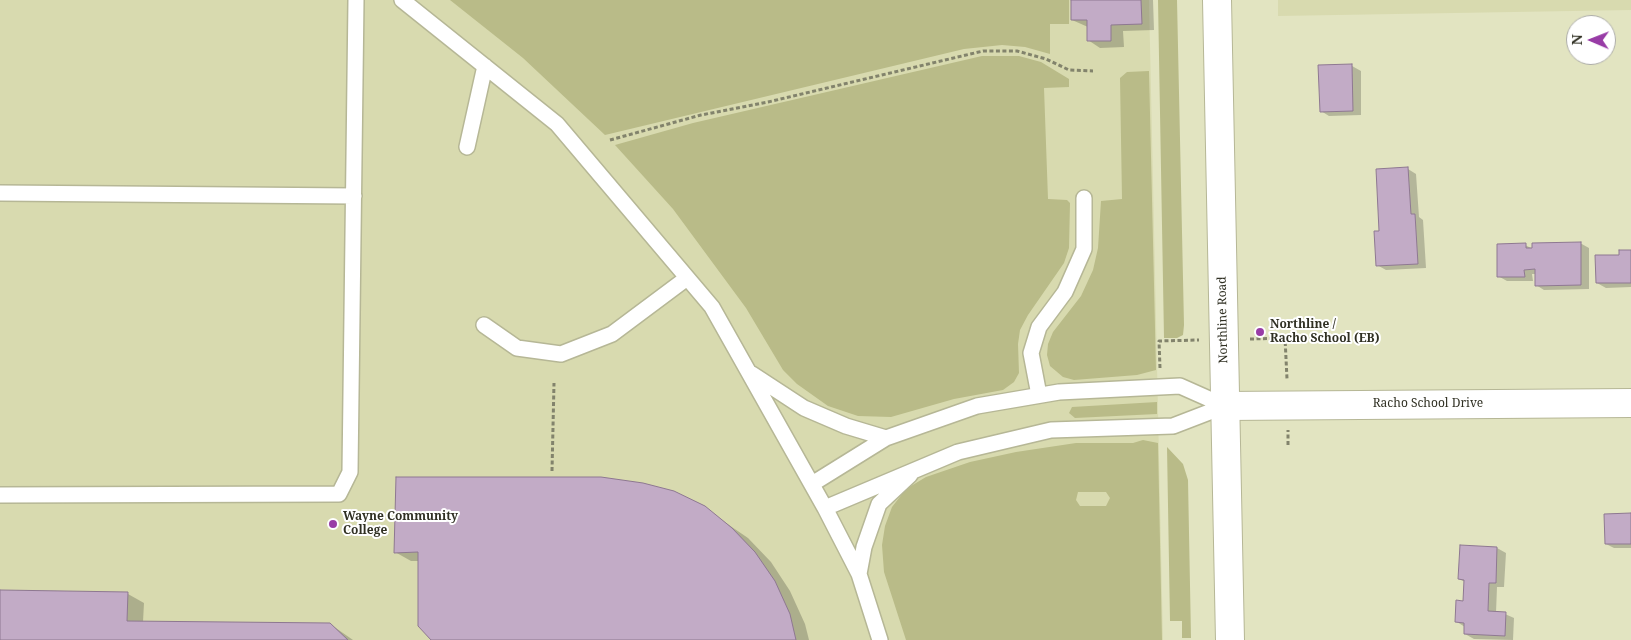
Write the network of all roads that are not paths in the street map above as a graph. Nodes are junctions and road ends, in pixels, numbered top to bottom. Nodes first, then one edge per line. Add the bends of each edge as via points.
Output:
1 (356, 0) edge
2 (402, 0) edge
3 (1217, 0) edge
4 (485, 66) junction
5 (467, 147) dead end
6 (0, 193) edge
7 (354, 196) junction
8 (1084, 198) dead end
9 (687, 278) junction
10 (484, 325) dead end
11 (749, 372) junction
12 (1039, 395) junction
13 (1631, 403) edge
14 (1224, 406) junction
15 (886, 438) junction
16 (917, 469) junction
17 (812, 484) junction
18 (0, 495) edge
19 (825, 508) junction
20 (859, 574) junction
21 (880, 640) edge
22 (1230, 640) edge

1 - 7 lane
2 - 4 lane
3 - 14 main road, Northline Road
4 - 5 lane
4 - 9 lane via 557,124
6 - 7 lane
7 - 18 lane via 350,472 339,494
8 - 12 lane via 1084,249 1065,292 1039,327 1031,353
9 - 10 lane via 612,334 561,354 517,348
9 - 11 lane via 712,307
11 - 15 lane via 804,408
11 - 17 lane
12 - 14 lane via 1180,386
12 - 15 lane via 977,406
13 - 14 main road, Racho School Drive
14 - 16 lane via 1173,426 1051,430 958,452
14 - 22 main road, Northline Road
15 - 17 lane
16 - 19 lane
16 - 20 lane via 879,504 864,546
17 - 19 lane
19 - 20 lane
20 - 21 lane

